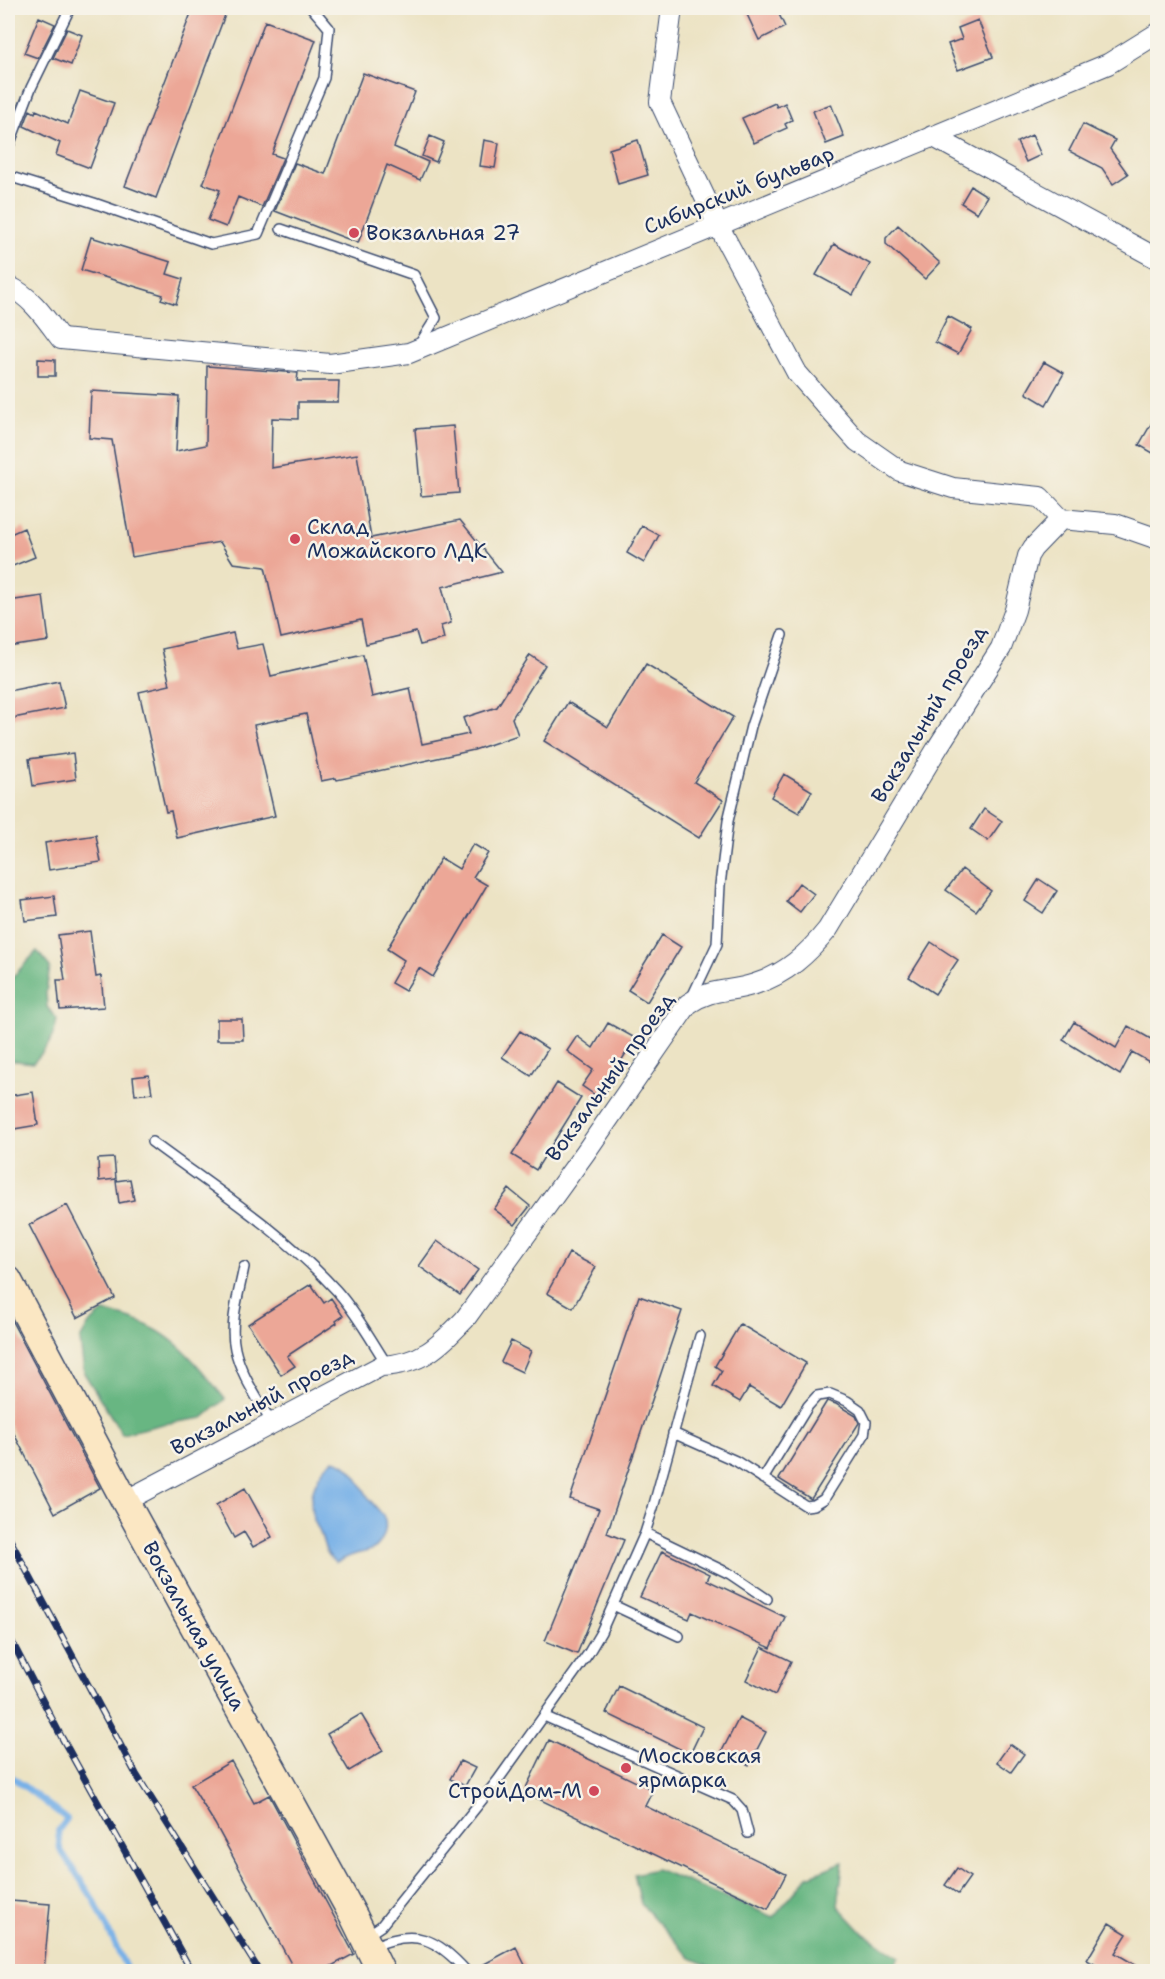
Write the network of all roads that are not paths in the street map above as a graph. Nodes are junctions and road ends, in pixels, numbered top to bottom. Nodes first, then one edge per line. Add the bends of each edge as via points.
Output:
1 (70, 8) edge
2 (312, 8) edge
3 (672, 8) edge
4 (1158, 33) edge
5 (932, 136) junction
6 (8, 148) edge
7 (8, 176) edge
8 (718, 225) junction
9 (281, 229) dead end
10 (1158, 259) edge
11 (8, 286) edge
12 (416, 350) junction
13 (1061, 519) junction
14 (1158, 539) edge
15 (782, 635) dead end
16 (688, 1005) junction
17 (152, 1142) dead end
18 (244, 1267) dead end
19 (8, 1280) edge
20 (700, 1336) dead end
21 (388, 1366) junction
22 (272, 1424) junction
23 (673, 1433) junction
24 (763, 1479) junction
25 (125, 1501) junction
26 (645, 1533) junction
27 (767, 1599) dead end
28 (613, 1605) junction
29 (679, 1636) dead end
30 (544, 1716) junction
31 (748, 1833) dead end
32 (371, 1952) edge
33 (467, 1971) edge

1 - 6 lane via 31,88
2 - 7 lane via 329,28 324,78 258,234 212,244
3 - 8 street via 660,102
4 - 5 street, Сибирский бульвар via 1108,64
5 - 8 street, Сибирский бульвар
5 - 10 street
8 - 12 street, Сибирский бульвар
8 - 13 street via 797,373 857,441 900,471 953,488 1040,497
9 - 12 lane via 414,275 436,318
11 - 12 street, Сибирский бульвар via 18,290 43,314 61,339 330,364
13 - 14 street via 1115,524
13 - 16 street, Вокзальный проезд via 1028,555 1001,648 828,929 806,955 782,972 756,984 710,992
15 - 16 lane via 751,726 728,821 717,944
16 - 21 street, Вокзальный проезд via 465,1319 447,1339 418,1359
17 - 21 lane via 257,1217 316,1269 337,1291
18 - 22 lane via 234,1348
19 - 25 main road, Вокзальная улица
20 - 23 lane
21 - 22 street, Вокзальный проезд via 381,1366
22 - 25 street, Вокзальный проезд
23 - 24 lane via 736,1461
23 - 26 lane
24 - 24 lane via 806,1506 824,1499 864,1435 866,1422 860,1410 830,1394 818,1396
25 - 32 main road, Вокзальная улица
26 - 27 lane via 730,1574
26 - 28 lane
28 - 29 lane
28 - 30 lane via 588,1654
30 - 31 lane via 734,1800 742,1810
30 - 32 lane via 475,1810 381,1926
32 - 33 lane via 399,1938 417,1938 445,1949

